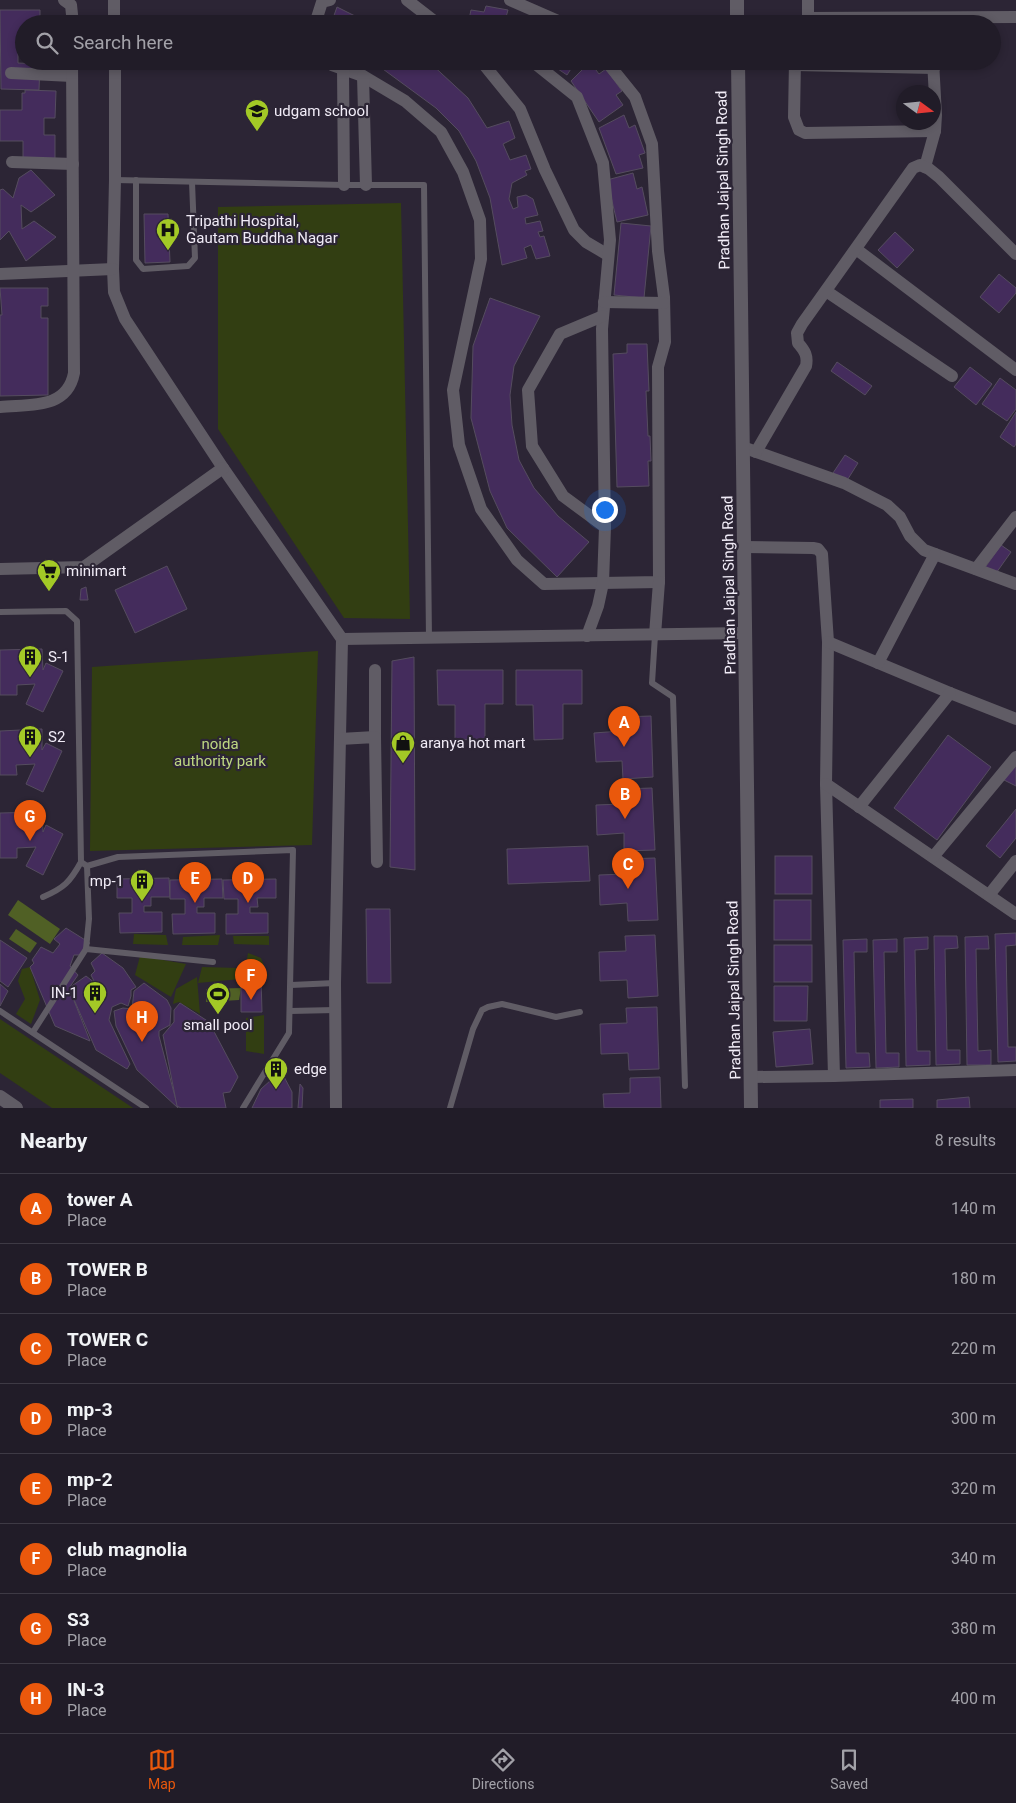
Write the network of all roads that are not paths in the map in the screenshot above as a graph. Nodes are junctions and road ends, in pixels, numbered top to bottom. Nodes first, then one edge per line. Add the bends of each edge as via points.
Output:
1 (64, 0) edge
2 (114, 0) edge
3 (330, 0) edge
4 (407, 0) edge
5 (510, 0) edge
6 (737, 0) edge
7 (808, 0) edge
8 (72, 15) edge
9 (114, 15) edge
10 (318, 15) edge
11 (426, 15) edge
12 (544, 15) edge
13 (737, 15) edge
14 (807, 15) edge
15 (1001, 17) edge
16 (1016, 17) edge
17 (72, 70) edge
18 (114, 70) edge
19 (343, 70) edge
20 (348, 70) edge
21 (488, 70) edge
22 (544, 70) edge
23 (613, 70) edge
24 (738, 70) edge
25 (795, 70) edge
26 (934, 70) edge
27 (11, 73) dead end
28 (72, 76) junction
29 (363, 76) junction
30 (934, 85) edge
31 (935, 130) joint
32 (12, 162) dead end
33 (73, 164) junction
34 (925, 167) junction
35 (115, 180) junction
36 (136, 180) junction
37 (192, 182) junction
38 (366, 185) junction
39 (344, 186) junction
40 (856, 248) junction
41 (1016, 254) edge
42 (608, 255) junction
43 (113, 269) junction
44 (73, 271) junction
45 (0, 274) edge
46 (826, 291) junction
47 (604, 302) junction
48 (664, 303) junction
49 (603, 316) junction
50 (1016, 370) edge
51 (952, 376) dead end
52 (0, 407) edge
53 (749, 449) junction
54 (223, 468) junction
55 (1016, 517) edge
56 (605, 527) junction
57 (744, 548) junction
58 (934, 554) junction
59 (0, 569) edge
60 (976, 569) junction
61 (660, 582) junction
62 (603, 583) junction
63 (1016, 584) edge
64 (0, 612) edge
65 (746, 633) junction
66 (655, 635) junction
67 (587, 636) junction
68 (429, 638) junction
69 (342, 639) junction
70 (828, 642) junction
71 (878, 663) junction
72 (375, 670) dead end
73 (950, 693) junction
74 (1016, 719) edge
75 (375, 737) junction
76 (340, 739) junction
77 (1016, 757) edge
78 (826, 784) junction
79 (859, 807) junction
80 (933, 857) junction
81 (1016, 861) edge
82 (377, 862) dead end
83 (84, 864) junction
84 (989, 895) junction
85 (43, 897) dead end
86 (1016, 914) edge
87 (86, 949) junction
88 (214, 962) dead end
89 (335, 983) junction
90 (291, 985) junction
91 (336, 1010) junction
92 (290, 1011) junction
93 (0, 1012) edge
94 (580, 1012) dead end
95 (33, 1032) junction
96 (1016, 1070) edge
97 (834, 1076) junction
98 (752, 1077) junction
99 (685, 1086) dead end
100 (0, 1097) edge
101 (16, 1108) edge
102 (146, 1108) edge
103 (242, 1108) edge
104 (336, 1108) edge
105 (450, 1108) edge
106 (752, 1108) edge

1 - 8 street via 71,5
2 - 9 street
3 - 10 street via 322,2
4 - 11 street
5 - 12 street
6 - 13 street
7 - 14 street
15 - 16 street
17 - 28 street
18 - 35 street
19 - 39 street
20 - 29 street
21 - 42 street via 520,109 574,230 586,242
22 - 42 street via 578,97 603,163 610,240
23 - 48 street via 635,97 652,144
24 - 53 street, Pradhan Jaipal Singh Road
25 - 31 street via 794,117 799,130
26 - 30 street
27 - 28 street
28 - 33 street
29 - 38 street
29 - 62 street via 405,101 441,132 463,172 480,220 481,260 453,390 459,445 481,509 517,560 544,584
31 - 34 street
32 - 33 street
33 - 44 street
34 - 40 street via 913,168
34 - 41 street
35 - 36 lane
35 - 43 street
36 - 37 lane
36 - 37 lane via 136,260 143,269 188,266 195,258
37 - 39 lane
38 - 39 lane
38 - 68 lane via 424,185
40 - 46 street
40 - 50 street
42 - 47 street
43 - 44 street
43 - 54 street via 114,292 125,319
44 - 45 street
44 - 52 street via 72,382 67,391 51,402
46 - 51 street
46 - 53 street via 797,333 798,343 808,358 806,366
47 - 48 street
47 - 49 street
48 - 61 street via 665,342 658,367
49 - 56 street
49 - 56 street via 560,334 528,390 532,446 563,496
53 - 57 street, Pradhan Jaipal Singh Road
53 - 58 street via 844,482 887,505 900,517 910,536 924,550
54 - 59 street via 84,567
54 - 69 street
55 - 60 street
56 - 62 street
57 - 65 street, Pradhan Jaipal Singh Road
57 - 70 street via 820,550
58 - 60 street
58 - 71 street
60 - 63 street
61 - 62 street
61 - 66 street
62 - 67 street
64 - 83 lane via 66,611 77,621
65 - 66 street
65 - 98 street, Pradhan Jaipal Singh Road
66 - 67 street
66 - 99 lane via 652,683 673,697
67 - 68 street
68 - 69 street
69 - 76 street
70 - 71 street
70 - 78 street
71 - 73 street
72 - 75 street
73 - 74 street
73 - 79 street
75 - 76 street
75 - 82 street
76 - 89 street
77 - 80 street
78 - 79 street
78 - 97 street
79 - 80 street
80 - 84 street
81 - 84 street
83 - 85 lane via 61,890
83 - 87 lane via 89,919
83 - 90 lane via 118,857 294,850
84 - 86 street
87 - 88 lane
87 - 95 lane
89 - 90 lane
89 - 91 street
90 - 92 lane
91 - 92 lane
91 - 104 street
92 - 103 lane via 289,1033
93 - 95 lane
94 - 105 lane via 556,1017 502,1004 482,1010 473,1029
95 - 102 lane
96 - 97 street
97 - 98 street
98 - 106 street, Pradhan Jaipal Singh Road
100 - 101 street

